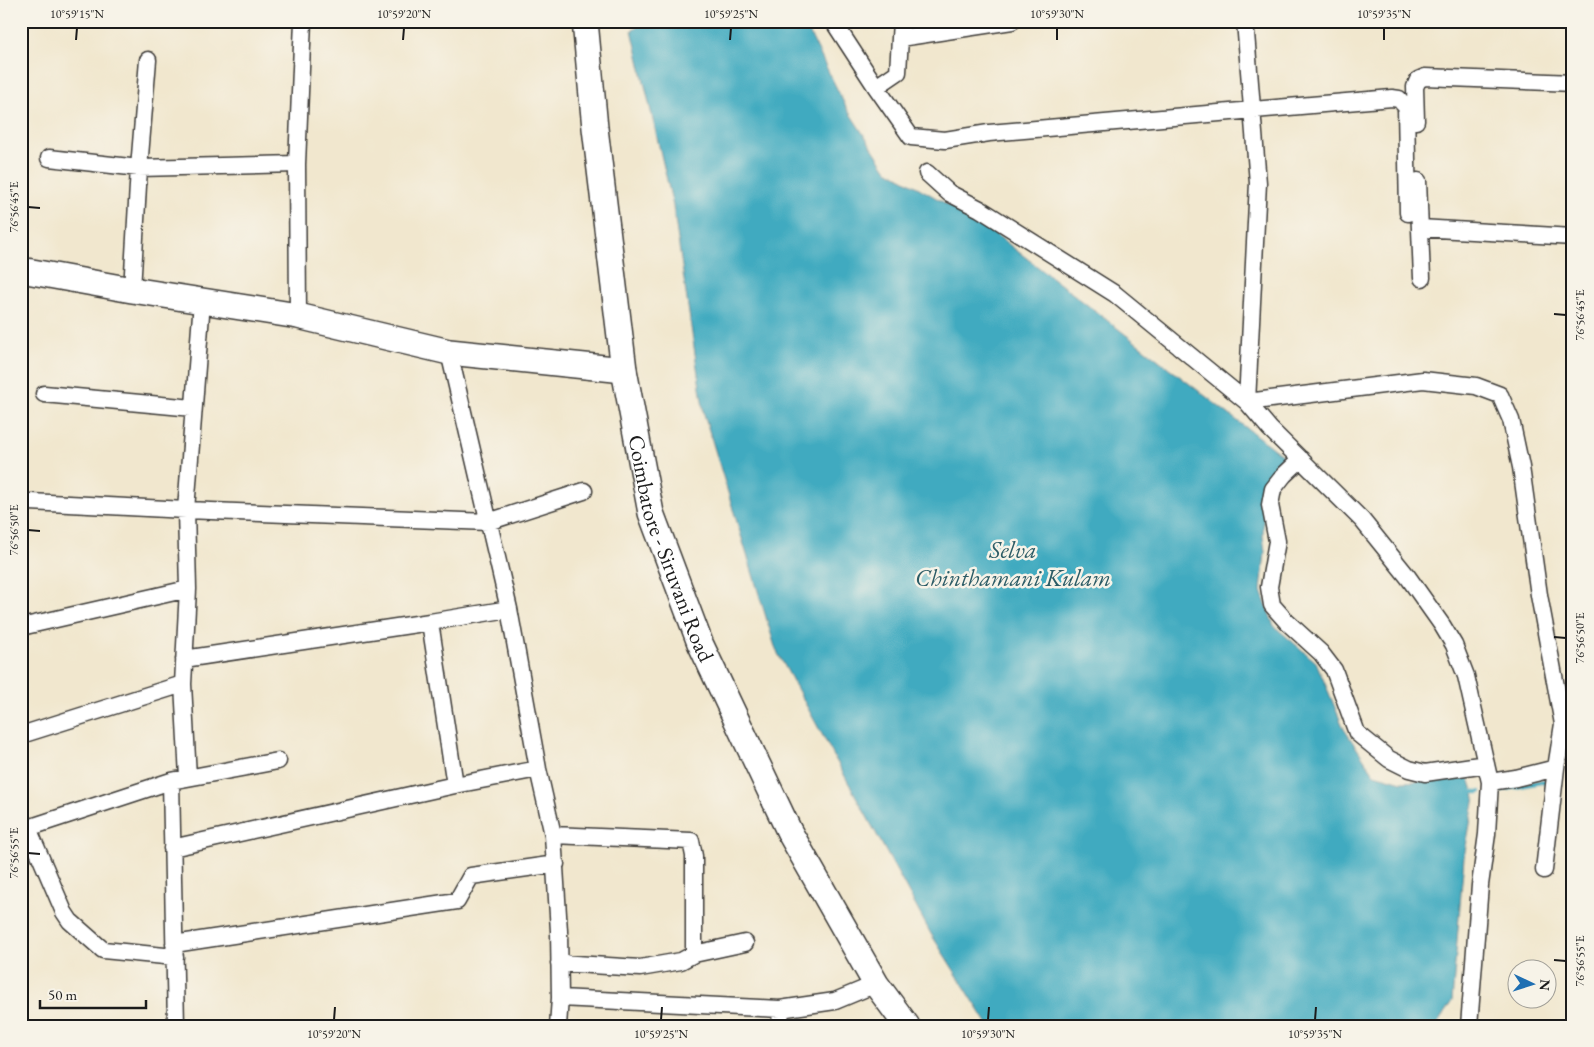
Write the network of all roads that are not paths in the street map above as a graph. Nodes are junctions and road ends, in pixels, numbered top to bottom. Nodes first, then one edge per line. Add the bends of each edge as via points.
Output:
1 (303, 21) edge
2 (585, 21) edge
3 (833, 21) edge
4 (900, 21) edge
5 (1012, 21) edge
6 (1245, 21) edge
7 (900, 38) junction
8 (148, 60) dead end
9 (1573, 83) edge
10 (876, 87) junction
11 (1252, 110) junction
12 (49, 158) dead end
13 (297, 164) junction
14 (139, 168) junction
15 (927, 173) dead end
16 (1408, 213) dead end
17 (1420, 228) junction
18 (1573, 237) edge
19 (21, 270) edge
20 (1422, 278) dead end
21 (132, 290) junction
22 (202, 302) junction
23 (298, 316) junction
24 (449, 352) junction
25 (624, 370) junction
26 (44, 394) dead end
27 (1246, 402) junction
28 (193, 408) junction
29 (1301, 459) junction
30 (584, 492) dead end
31 (30, 502) dead end
32 (186, 510) junction
33 (488, 522) junction
34 (188, 589) junction
35 (509, 609) junction
36 (430, 622) junction
37 (21, 627) edge
38 (184, 659) junction
39 (183, 684) junction
40 (21, 735) edge
41 (278, 761) dead end
42 (1486, 764) junction
43 (538, 768) junction
44 (1556, 768) junction
45 (188, 777) junction
46 (171, 782) junction
47 (1490, 782) junction
48 (455, 785) junction
49 (24, 828) edge
50 (553, 835) junction
51 (172, 848) junction
52 (556, 864) junction
53 (1544, 870) dead end
54 (746, 943) dead end
55 (175, 950) junction
56 (694, 954) junction
57 (559, 963) junction
58 (876, 984) junction
59 (560, 998) junction
60 (780, 1009) junction
61 (176, 1026) edge
62 (558, 1026) edge
63 (781, 1026) edge
64 (907, 1026) edge
65 (1469, 1026) edge

1 - 13 street
2 - 25 main road, Coimbatore - Siruvani Road
3 - 10 street
4 - 7 street
5 - 7 street
6 - 11 street
7 - 10 street via 898,72
8 - 14 street
9 - 17 street via 1425,77 1418,80 1415,87
10 - 11 street via 911,137 945,140 988,132
11 - 16 street via 1399,99 1406,107
11 - 27 street via 1258,184
12 - 14 street
13 - 14 street
13 - 23 street
14 - 21 street
15 - 27 street via 949,193 1115,294
17 - 18 street
17 - 20 street
19 - 21 main road
21 - 22 main road
22 - 23 main road
22 - 28 street
23 - 24 main road
24 - 25 main road
24 - 33 street
25 - 58 main road, Coimbatore - Siruvani Road via 651,513 700,643 790,833
26 - 28 street
27 - 29 street
27 - 44 street via 1423,380 1476,386 1500,396 1511,420 1521,466 1539,595 1563,724
28 - 32 street
29 - 42 street via 1362,520 1442,624 1466,676
29 - 42 street via 1273,489 1270,505 1277,541 1269,587 1272,605 1326,658 1334,670 1357,733 1389,759 1425,773
30 - 33 street
31 - 32 street
32 - 33 street
32 - 34 street
33 - 35 street
34 - 37 street
34 - 38 street
35 - 36 street
35 - 43 street
36 - 38 street
36 - 48 street
38 - 39 street
39 - 40 street
39 - 45 street
41 - 45 street
42 - 47 street
43 - 48 street
43 - 50 street
44 - 47 street
44 - 53 street
45 - 46 street
46 - 49 street
46 - 51 street
47 - 65 street
48 - 51 street
49 - 55 street via 64,912 103,950
50 - 52 street
50 - 56 street via 691,841
51 - 55 street
52 - 55 street via 471,876 457,901
52 - 57 street
54 - 56 street
55 - 61 street
56 - 57 street via 681,961 640,968
57 - 59 street
58 - 60 street via 835,1001
58 - 64 main road, Coimbatore - Siruvani Road
59 - 60 street
59 - 62 street
60 - 63 street

